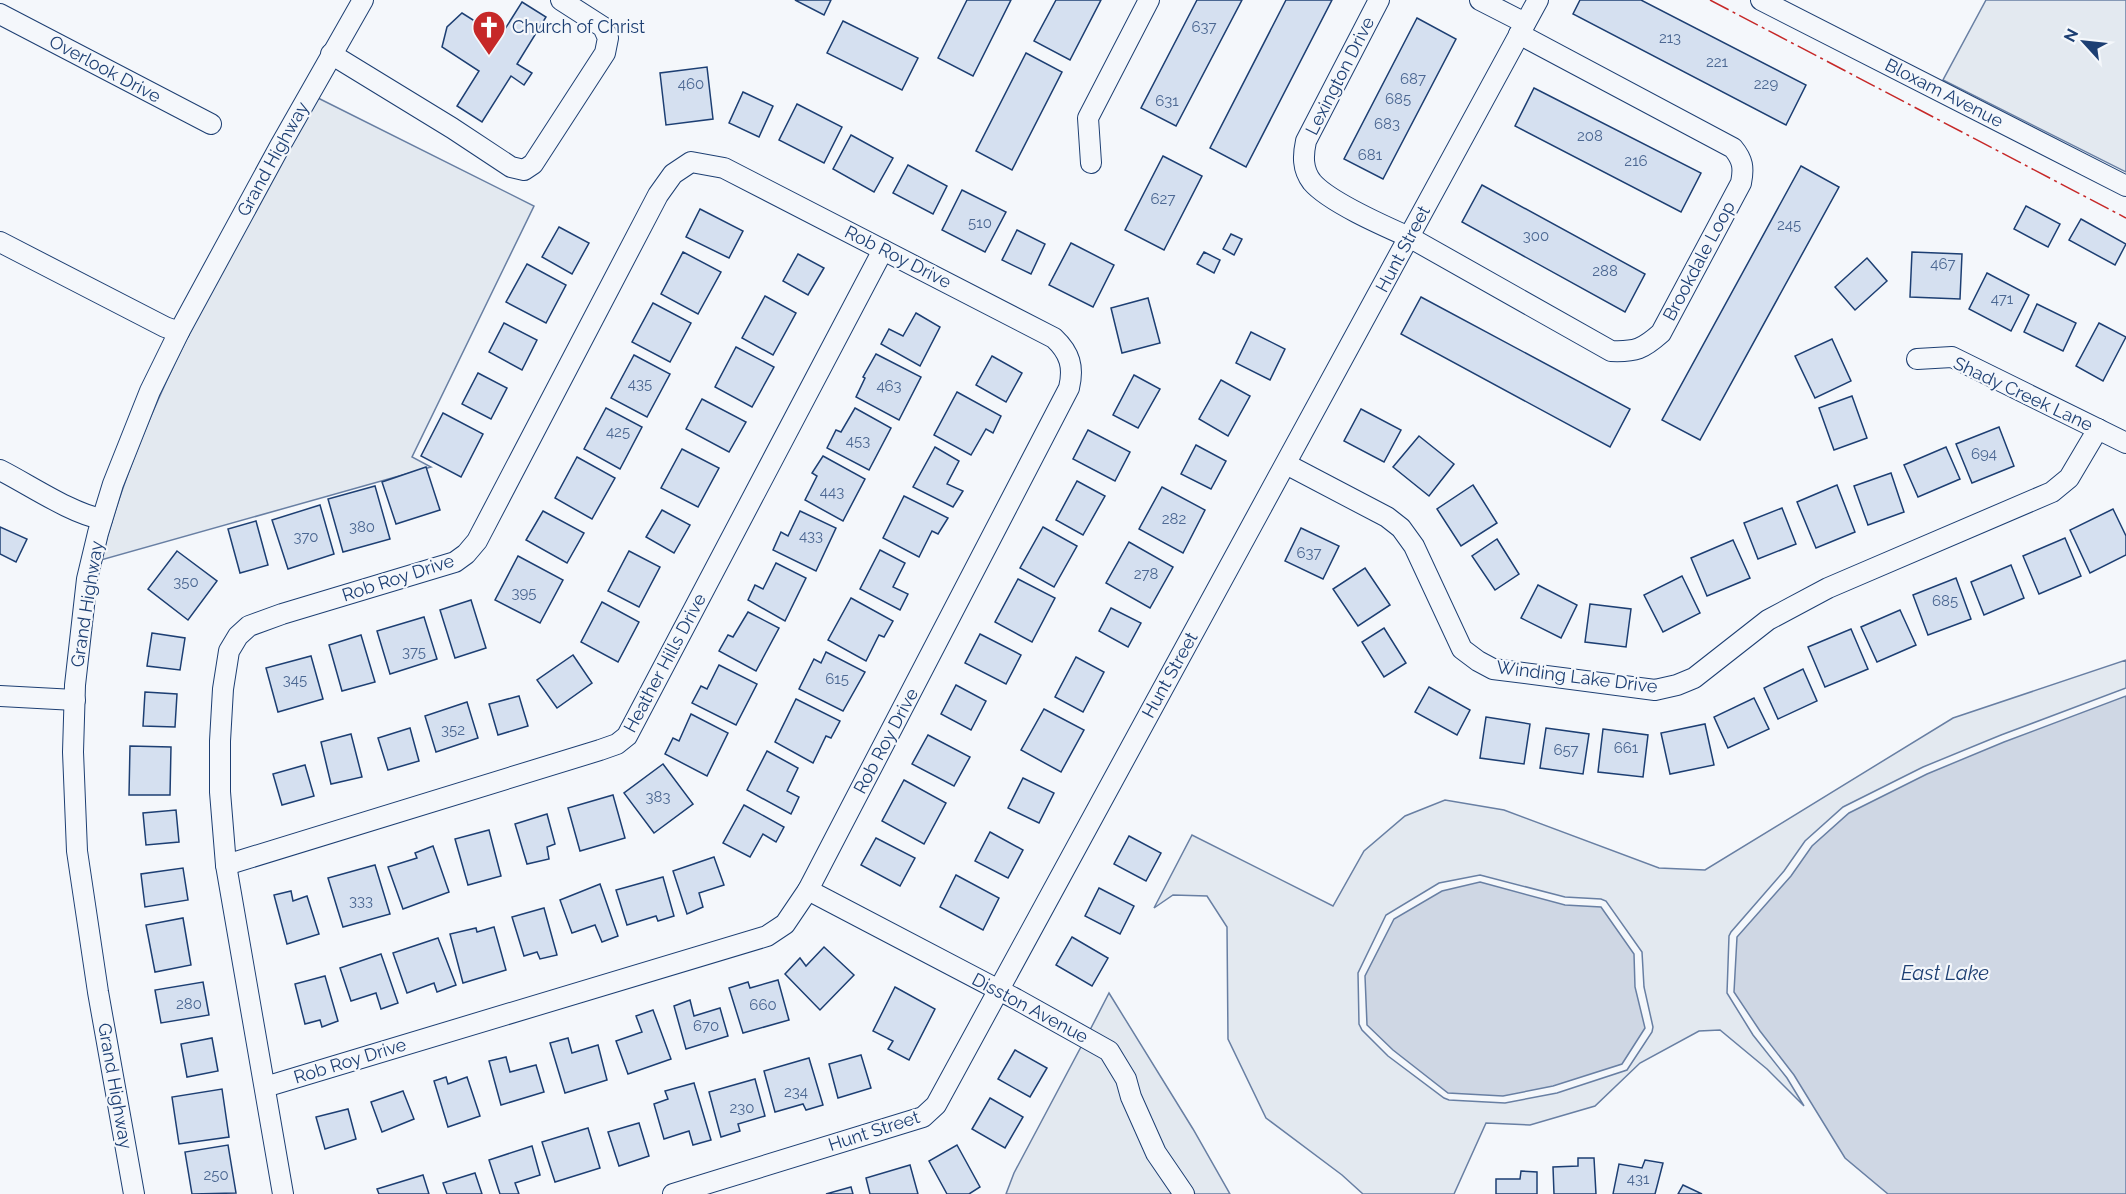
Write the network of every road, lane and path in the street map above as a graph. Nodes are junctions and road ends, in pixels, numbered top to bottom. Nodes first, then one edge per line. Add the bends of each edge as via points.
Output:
1 (363, 0) edge
2 (561, 0) edge
3 (1149, 0) edge
4 (1379, 0) edge
5 (1480, 0) edge
6 (1538, 0) edge
7 (1761, 0) edge
8 (0, 14) edge
9 (1522, 29) junction
10 (331, 54) junction
11 (211, 124) dead end
12 (1091, 163) dead end
13 (2126, 186) edge
14 (1409, 237) junction
15 (0, 242) edge
16 (883, 249) junction
17 (179, 332) junction
18 (1917, 359) dead end
19 (2098, 429) junction
20 (2126, 443) edge
21 (1286, 464) junction
22 (0, 470) edge
23 (102, 519) junction
24 (1, 697) edge
25 (75, 700) junction
26 (226, 865) junction
27 (808, 890) junction
28 (997, 990) junction
29 (265, 1087) junction
30 (134, 1194) edge
31 (283, 1194) edge
32 (673, 1194) edge
33 (1184, 1194) edge

1 - 10 street, Grand Highway
2 - 10 street via 603,27 608,38 605,53 533,164 524,170 511,167
3 - 12 street via 1088,118
4 - 14 street, Lexington Drive via 1311,132 1303,156 1311,181 1325,194
5 - 9 street, Brookdale Loop
6 - 9 street, Hunt Street
7 - 13 street, Bloxam Avenue
8 - 11 street, Overlook Drive
9 - 14 street, Hunt Street
9 - 14 street, Brookdale Loop via 1733,148 1741,158 1742,183 1661,333 1631,352 1611,351
10 - 17 street, Grand Highway
14 - 21 street, Hunt Street
15 - 17 street
16 - 26 street, Heather Hills Drive via 627,736 600,750
16 - 26 street, Rob Roy Drive via 724,168 691,162 673,174 658,195 477,541 466,554 455,562 282,614 249,626 238,636 229,651 220,741
16 - 27 street, Rob Roy Drive via 1054,338 1065,348 1072,375 1069,388
17 - 23 street, Grand Highway via 126,448
18 - 19 street, Shady Creek Lane via 1952,357
19 - 20 street, Shady Creek Lane
19 - 21 street, Winding Lake Drive via 2069,478 2052,492 1828,588 1768,620 1694,678 1655,690 1493,669 1478,662 1462,649 1414,546 1401,528
21 - 28 street, Hunt Street
22 - 23 street via 70,508
23 - 25 street, Grand Highway via 86,587
24 - 25 street
25 - 30 street, Grand Highway via 77,851
26 - 29 street, Rob Roy Drive
27 - 28 street, Disston Avenue
27 - 29 street, Rob Roy Drive via 784,924 767,936
28 - 32 street, Hunt Street via 947,1087 923,1117
28 - 33 street, Disston Avenue via 1109,1051 1126,1079 1156,1154
29 - 31 street, Rob Roy Drive

